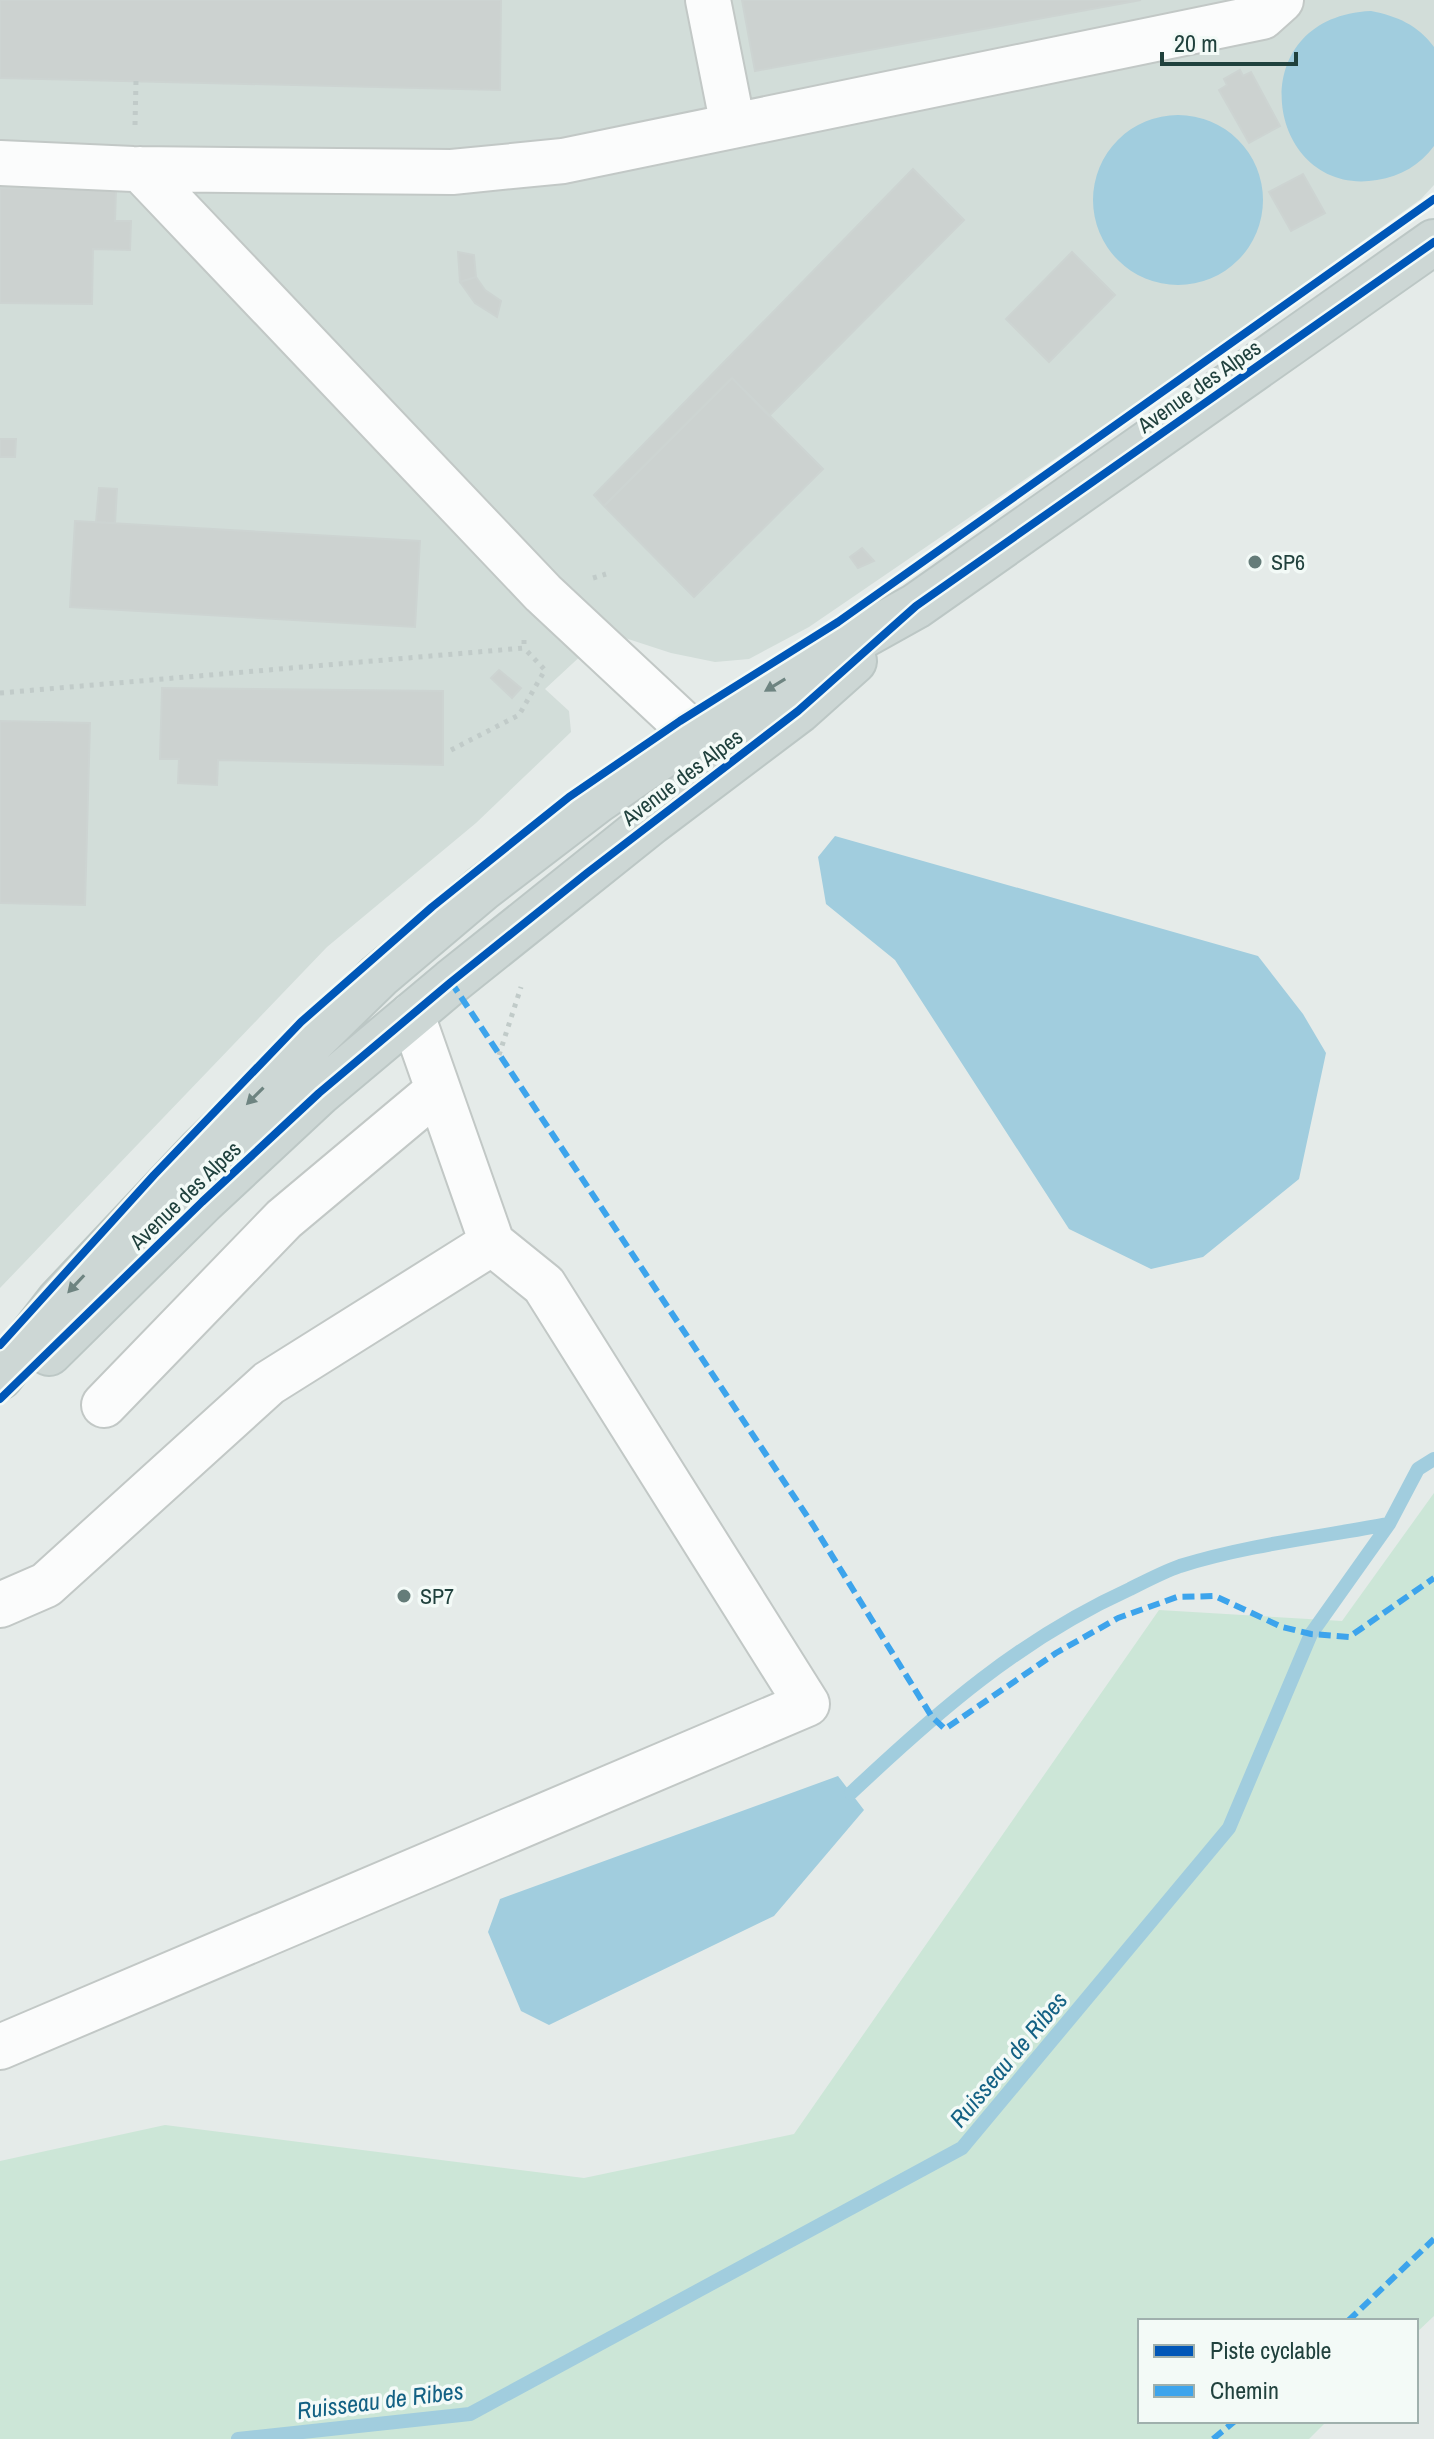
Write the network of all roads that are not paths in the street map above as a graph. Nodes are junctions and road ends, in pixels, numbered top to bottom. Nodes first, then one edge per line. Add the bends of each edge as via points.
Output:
1 (708, 0) edge
2 (1281, 0) edge
3 (733, 126) junction
4 (0, 163) edge
5 (140, 169) junction
6 (1434, 242) edge
7 (916, 606) junction
8 (694, 734) junction
9 (598, 800) junction
10 (651, 822) junction
11 (483, 888) junction
12 (551, 902) junction
13 (447, 966) junction
14 (412, 1015) junction
15 (310, 1040) junction
16 (438, 1090) junction
17 (492, 1243) junction
18 (0, 1377) edge
19 (0, 1399) edge
20 (104, 1405) dead end
21 (0, 1605) edge
22 (0, 2047) edge

1 - 3 lane
2 - 3 lane via 1262,17
3 - 5 lane via 563,161 452,172
4 - 5 lane
5 - 8 lane via 543,593
6 - 7 main road, Avenue des Alpes
7 -> 8 main road, Avenue des Alpes
7 - 10 main road, Avenue des Alpes via 798,711
8 - 9 main road, Avenue des Alpes
8 - 10 main road, Avenue des Alpes via 683,766 658,785
9 - 11 main road, Avenue des Alpes
9 - 12 main road, Avenue des Alpes via 592,829 552,864
10 - 12 main road, Avenue des Alpes
11 - 13 main road, Avenue des Alpes
11 - 15 main road, Avenue des Alpes
12 - 13 main road, Avenue des Alpes
13 - 14 main road, Avenue des Alpes
14 - 15 main road via 371,1015 343,1035
14 - 16 lane
14 - 19 main road, Avenue des Alpes via 202,1202
15 -> 18 main road, Avenue des Alpes via 59,1301
16 - 17 lane
16 - 20 lane via 284,1219
17 - 21 lane via 269,1383 46,1585
17 - 22 lane via 544,1285 807,1704

